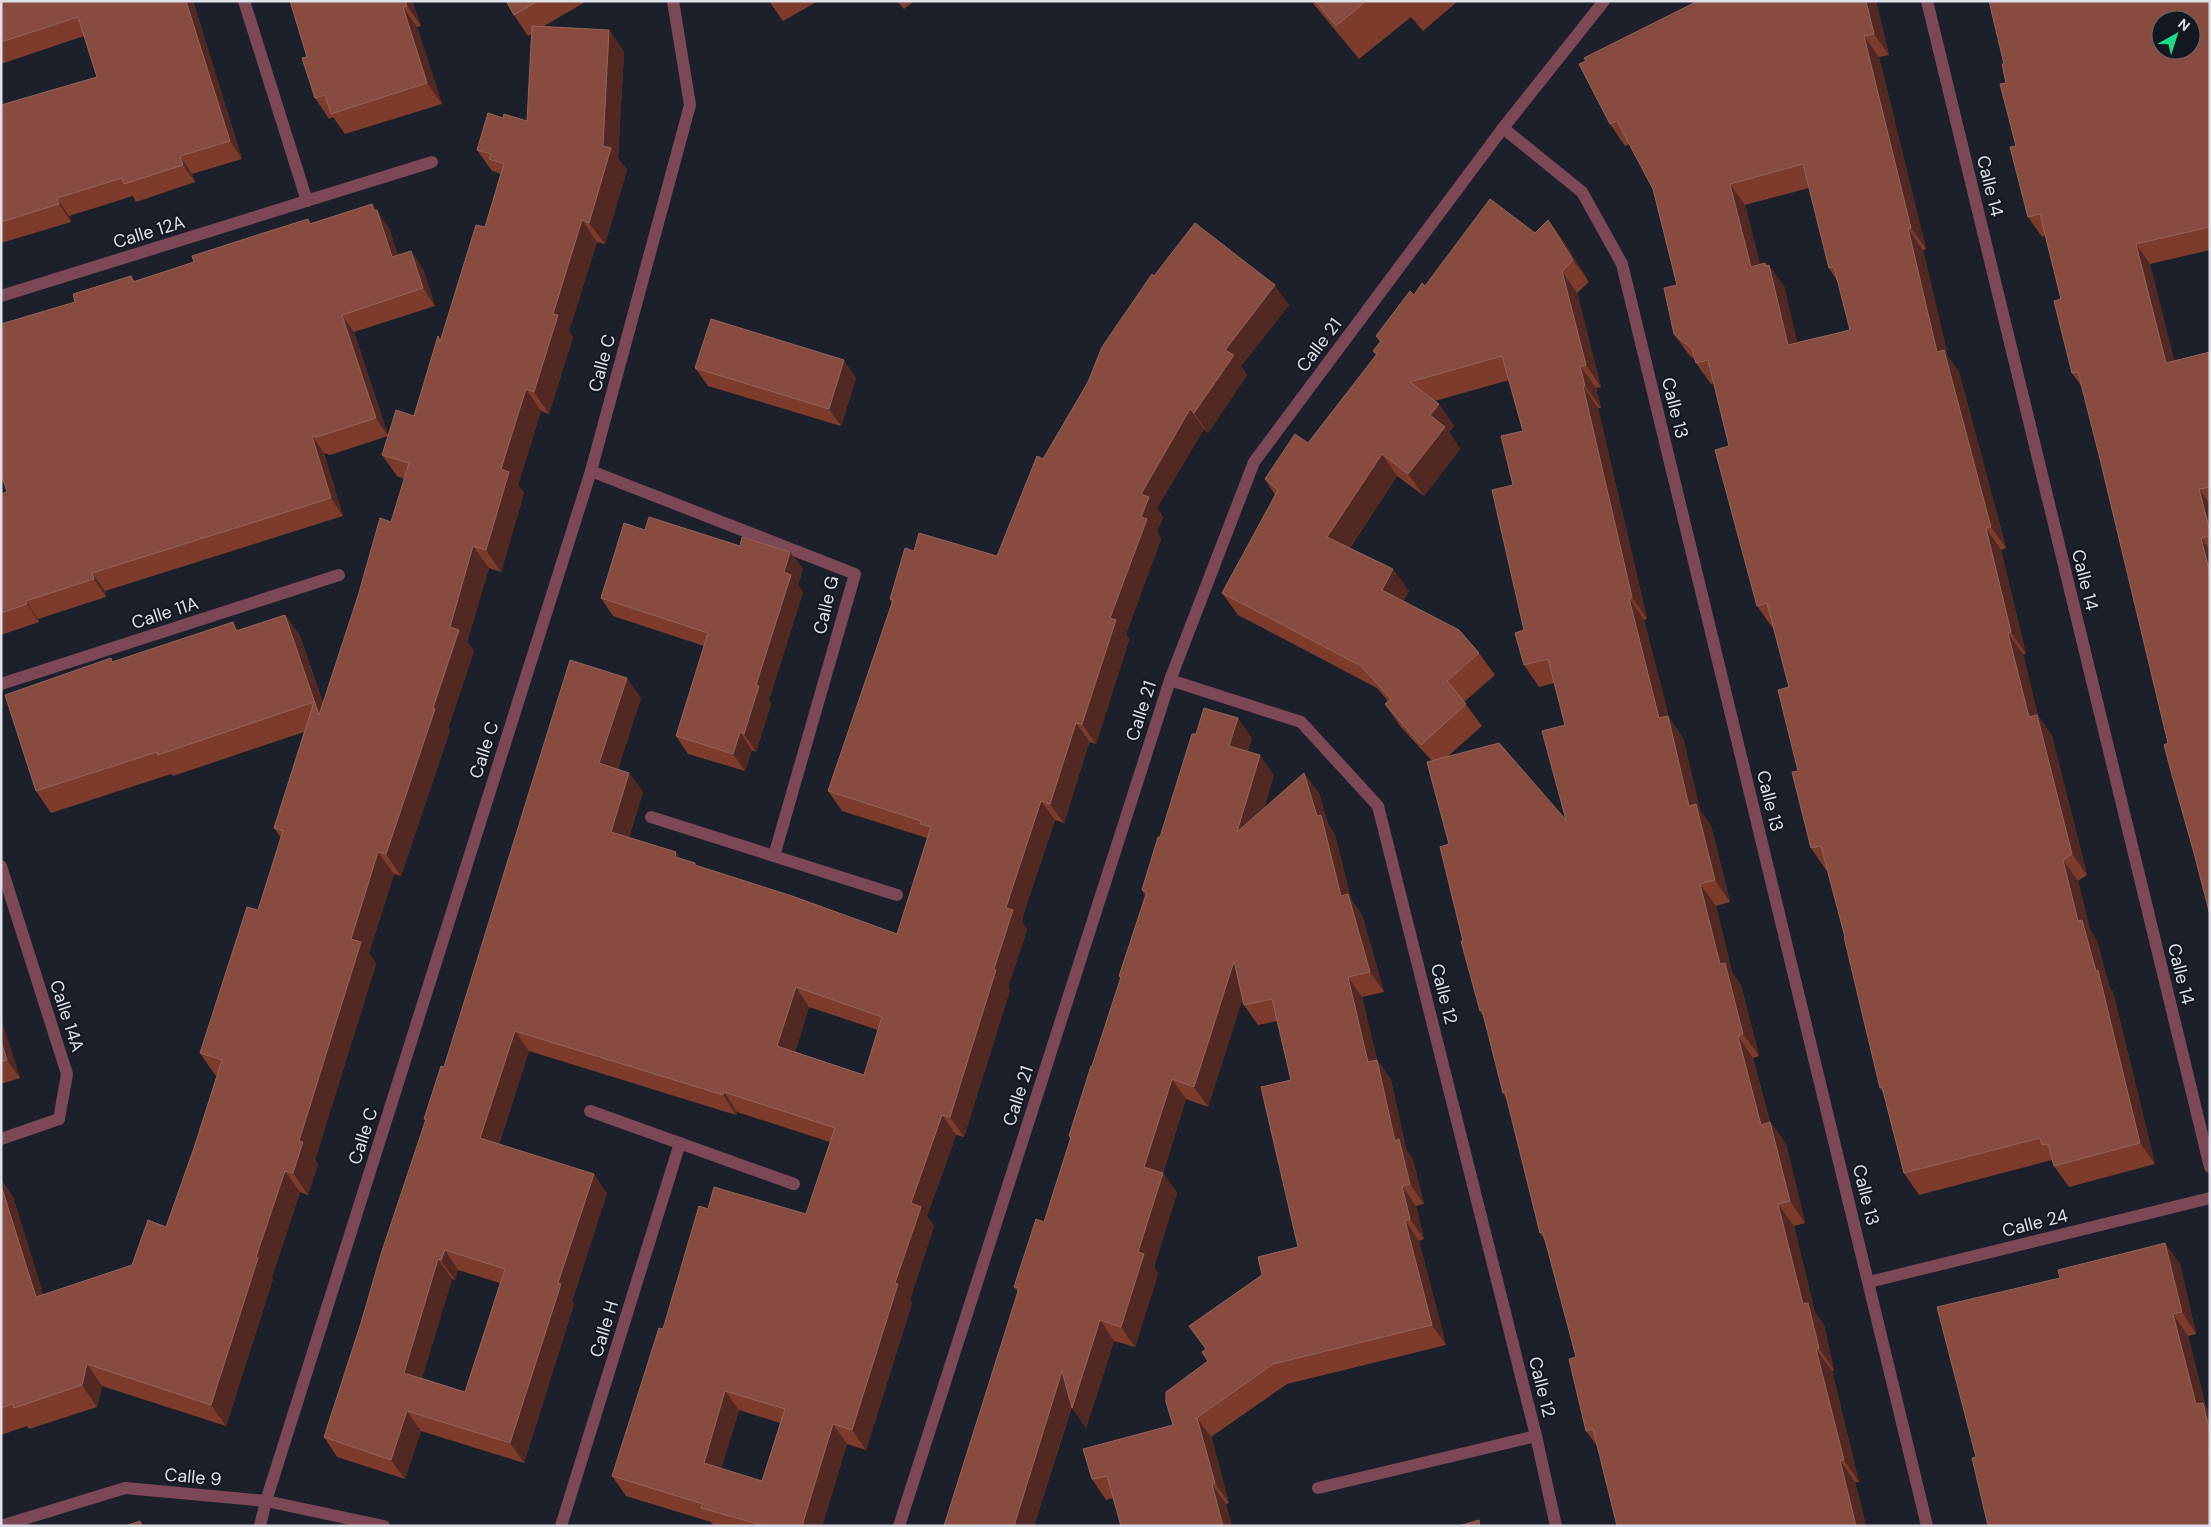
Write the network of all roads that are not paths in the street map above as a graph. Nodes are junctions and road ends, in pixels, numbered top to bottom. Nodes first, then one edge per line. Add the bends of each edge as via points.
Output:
1 (244, 1) edge
2 (673, 1) edge
3 (1604, 1) edge
4 (1927, 1) edge
5 (1503, 128) junction
6 (432, 162) dead end
7 (307, 201) junction
8 (1, 296) edge
9 (591, 471) junction
10 (339, 575) dead end
11 (1170, 680) junction
12 (1, 684) edge
13 (651, 817) dead end
14 (774, 856) junction
15 (1, 866) edge
16 (896, 894) dead end
17 (590, 1111) dead end
18 (1, 1139) edge
19 (680, 1143) junction
20 (2210, 1167) edge
21 (794, 1184) dead end
22 (2210, 1198) edge
23 (1869, 1282) junction
24 (1536, 1436) junction
25 (1318, 1488) dead end
26 (266, 1500) junction
27 (1, 1526) edge
28 (260, 1526) edge
29 (384, 1526) edge
30 (561, 1526) edge
31 (899, 1526) edge
32 (1556, 1526) edge
33 (1927, 1526) edge

1 - 7 street
2 - 9 street, Calle C via 690,105
3 - 5 street, Calle 21
4 - 20 street, Calle 14
5 - 11 street, Calle 21 via 1254,462
5 - 23 street, Calle 13 via 1582,192 1622,264
6 - 7 street, Calle 12A
7 - 8 street, Calle 12A
9 - 14 street, Calle G via 855,574
9 - 26 street, Calle C
10 - 12 street, Calle 11A
11 - 24 street, Calle 12 via 1301,722 1378,806
11 - 31 street, Calle 21
13 - 14 street
14 - 16 street
15 - 18 street, Calle 14A via 67,1074 59,1119
17 - 19 street
19 - 21 street
19 - 30 street, Calle H
22 - 23 street, Calle 24
23 - 33 street, Calle 13
24 - 25 street, Calle 12
24 - 32 street, Calle 12
26 - 27 street, Calle 9 via 125,1488
26 - 28 street, Calle C
26 - 29 street, Calle 9

